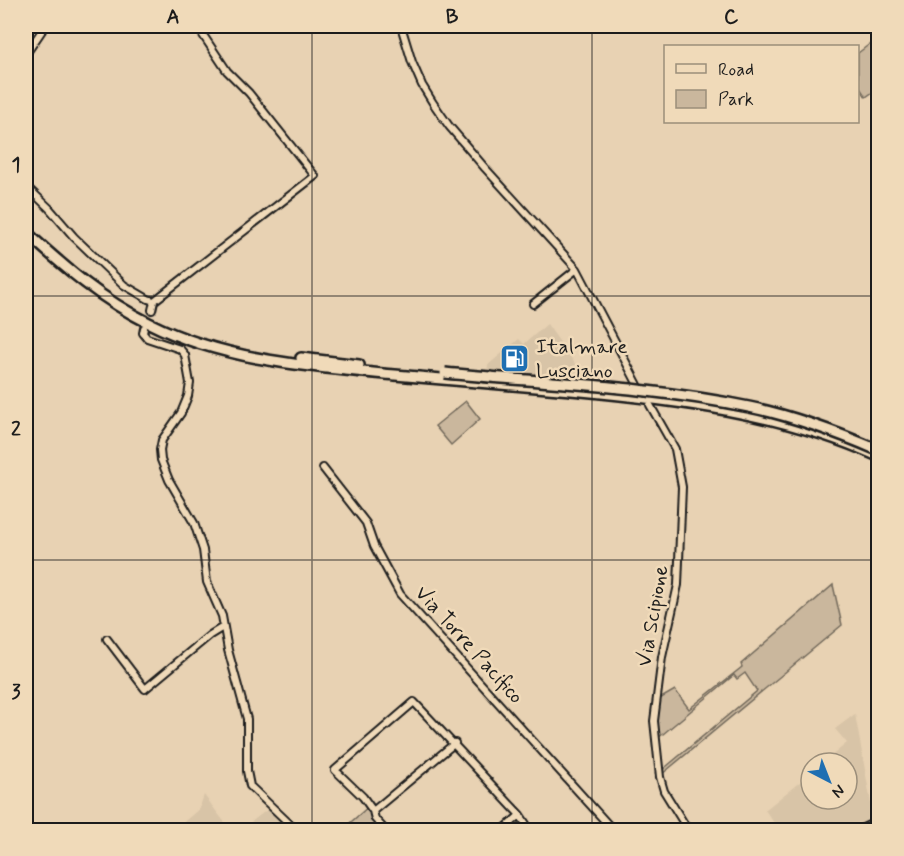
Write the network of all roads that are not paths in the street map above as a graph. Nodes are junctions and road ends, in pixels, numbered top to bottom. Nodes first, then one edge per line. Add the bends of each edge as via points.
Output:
1 (45, 26) edge
2 (197, 26) edge
3 (401, 26) edge
4 (26, 54) edge
5 (26, 186) edge
6 (26, 224) edge
7 (26, 232) edge
8 (577, 269) junction
9 (154, 301) junction
10 (533, 304) dead end
11 (152, 310) dead end
12 (144, 328) dead end
13 (437, 376) junction
14 (638, 385) dead end
15 (650, 405) dead end
16 (879, 450) edge
17 (879, 456) edge
18 (323, 468) dead end
19 (223, 627) junction
20 (107, 639) dead end
21 (455, 743) junction
22 (373, 811) junction
23 (520, 815) junction
24 (879, 822) edge
25 (296, 831) edge
26 (385, 831) edge
27 (503, 831) edge
28 (530, 831) edge
29 (613, 831) edge
30 (688, 831) edge
31 (861, 831) edge

1 - 4 street
2 - 9 street via 227,71 315,176
3 - 8 street via 422,85 449,126
5 - 9 street via 124,285
6 - 13 highway via 121,302 182,331 271,354
7 - 13 highway via 109,300 150,324 190,340 265,359
8 - 10 street
8 - 14 street
9 - 11 street
12 - 19 street via 147,338 180,349 186,360 188,396 162,440 161,460 168,480 194,523 207,582
13 - 16 highway, bridge via 699,398 804,421
13 - 17 highway via 703,405 809,429
15 - 30 street, Via Scipione via 675,449 682,487 678,585 662,657 654,721 664,791
18 - 29 street, Via Torre Pacifico via 366,523 400,594
19 - 20 street via 145,689
19 - 25 street via 247,719 250,786
21 - 22 street
21 - 22 street via 414,702 335,770
21 - 23 street
22 - 26 street
23 - 27 street
23 - 28 street
24 - 31 main road

